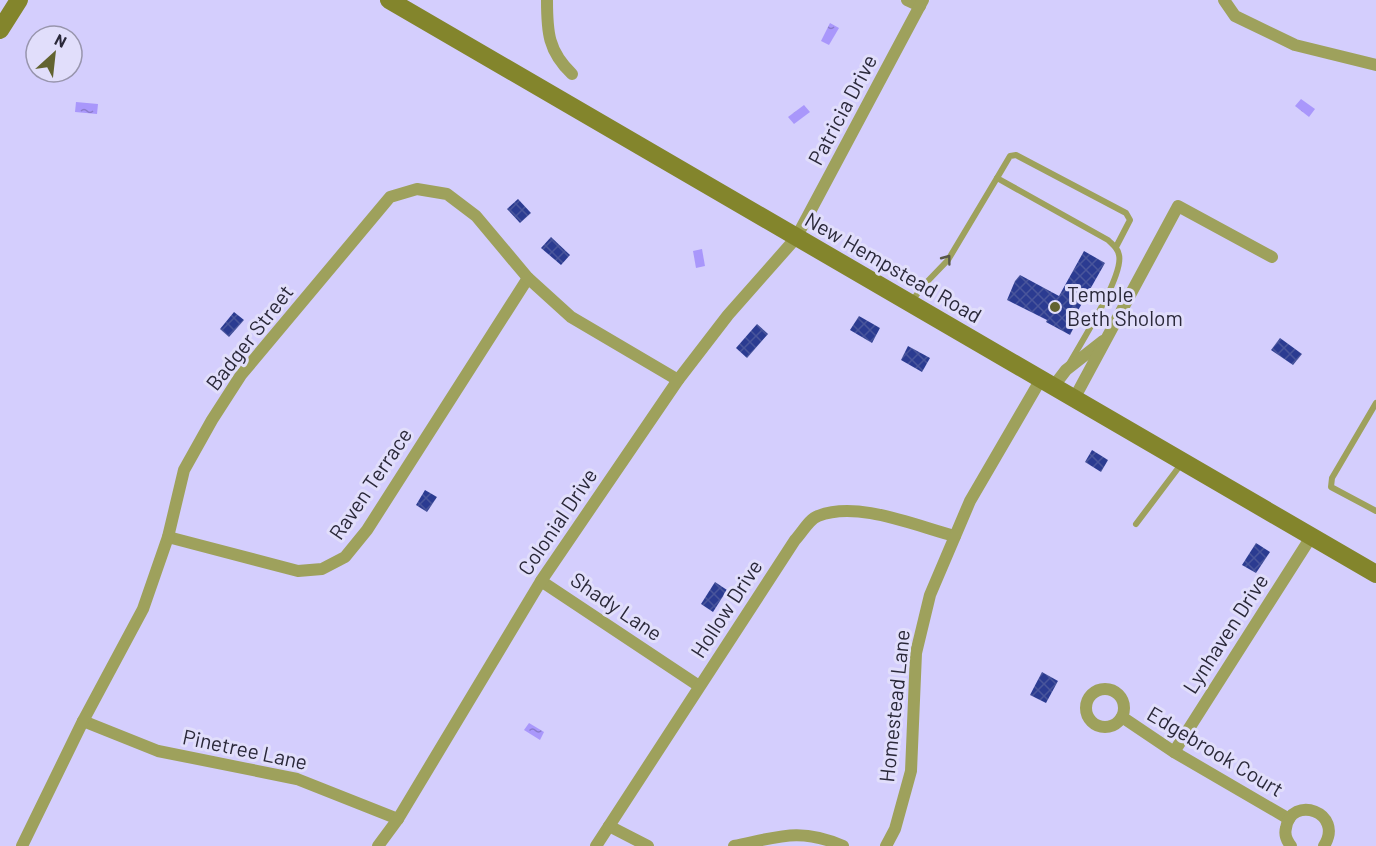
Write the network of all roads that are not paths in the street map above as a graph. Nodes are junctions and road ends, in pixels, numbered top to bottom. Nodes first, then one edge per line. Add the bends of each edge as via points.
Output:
1 (19, 0) edge
2 (389, 0) edge
3 (548, 0) edge
4 (907, 0) edge
5 (1224, 0) edge
6 (922, 3) edge
7 (0, 30) edge
8 (1376, 65) edge
9 (572, 74) dead end
10 (997, 178) junction
11 (796, 238) junction
12 (1116, 247) junction
13 (1272, 257) dead end
14 (528, 278) junction
15 (910, 303) junction
16 (1109, 337) junction
17 (1066, 370) junction
18 (678, 380) junction
19 (1047, 383) junction
20 (1074, 399) junction
21 (1376, 403) edge
22 (1182, 462) junction
23 (1376, 511) edge
24 (1136, 524) dead end
25 (955, 536) junction
26 (168, 537) junction
27 (1311, 537) junction
28 (1376, 574) edge
29 (541, 581) junction
30 (699, 686) junction
31 (1122, 717) dead end
32 (83, 721) junction
33 (1174, 752) junction
34 (398, 819) junction
35 (1289, 819) junction
36 (609, 826) junction
37 (22, 846) edge
38 (378, 846) edge
39 (596, 846) edge
40 (648, 846) edge
41 (734, 846) edge
42 (843, 846) edge
43 (886, 846) edge
44 (1291, 846) edge
45 (1324, 846) edge

1 - 7 street
2 - 11 street, New Hempstead Road
3 - 9 street via 549,40 557,58
4 - 6 street
5 - 8 street via 1235,16 1295,45
6 - 11 street, Patricia Drive
10 - 12 lane
10 - 12 lane via 1010,156 1016,155 1126,213 1130,220
15 -> 10 lane via 948,260
11 - 15 street, New Hempstead Road
11 - 18 street, Colonial Drive via 728,315
12 - 17 lane via 1120,256 1117,275
13 - 16 street via 1178,206
14 - 18 street, Badger Street via 570,317
14 - 26 street, Raven Terrace via 367,530 345,557 322,569 298,571
14 - 26 street, Badger Street via 476,216 447,194 417,189 390,197 241,375 184,470
15 - 19 street, New Hempstead Road
16 - 17 street, Homestead Lane
16 - 20 street
17 - 19 street, Homestead Lane
18 - 29 street, Colonial Drive
19 - 20 street, New Hempstead Road
19 - 25 street, Homestead Lane via 970,501
20 - 22 street, New Hempstead Road
21 - 23 lane via 1332,478 1331,487
22 - 24 lane
22 - 27 street, New Hempstead Road
25 - 30 street, Hollow Drive via 844,510 816,517 795,540
25 - 43 street, Homestead Lane via 930,595 916,652 911,771
26 - 32 street, Badger Street via 144,609
27 - 28 street, New Hempstead Road
27 - 33 street, Lynhaven Drive
29 - 30 street, Shady Lane
29 - 34 street, Colonial Drive
30 - 36 street, Hollow Drive
31 - 33 street, Edgebrook Court
32 - 34 street, Pinetree Lane via 158,751 297,778
32 - 37 street, Badger Street
33 - 35 street, Edgebrook Court
34 - 38 street, Colonial Drive
35 - 44 street, Edgebrook Court via 1285,833
35 - 45 street, Edgebrook Court via 1303,810 1322,815 1329,828
36 - 39 street, Hollow Drive
36 - 40 street
41 - 42 street via 790,834 816,836

